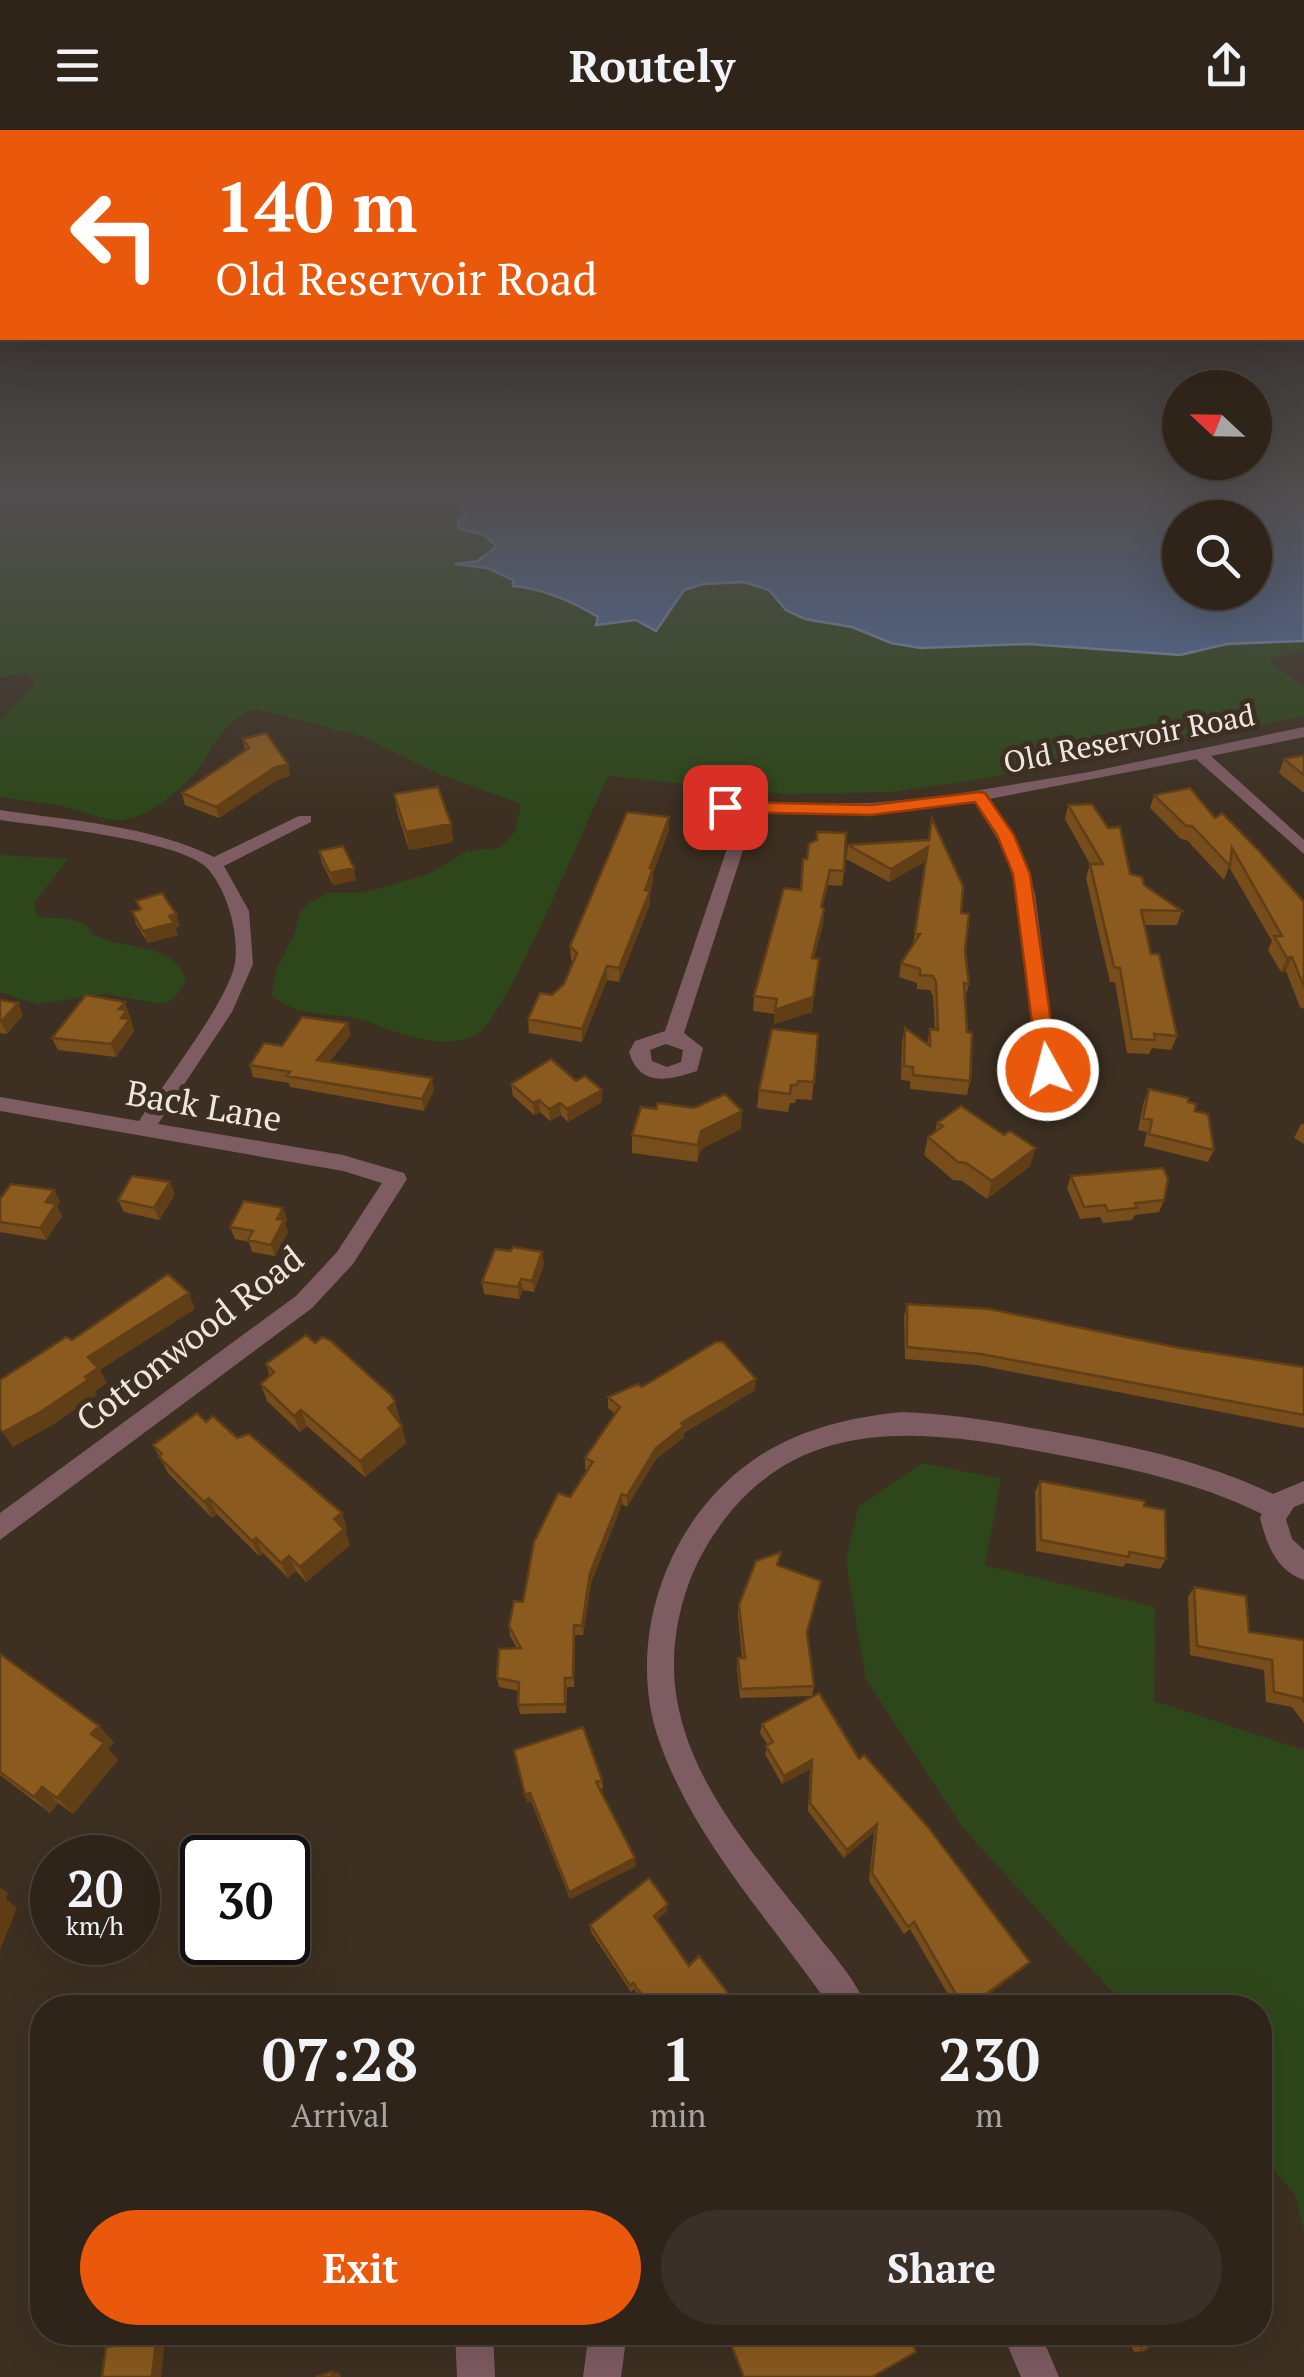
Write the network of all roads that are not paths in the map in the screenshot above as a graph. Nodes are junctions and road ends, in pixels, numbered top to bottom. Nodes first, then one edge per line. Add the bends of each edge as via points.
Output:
1 (1304, 732) edge
2 (1198, 753) junction
3 (979, 797) junction
4 (725, 807) dead end
5 (748, 809) junction
6 (0, 816) edge
7 (305, 819) dead end
8 (1304, 849) edge
9 (214, 864) junction
10 (673, 1037) dead end
11 (0, 1104) edge
12 (1053, 1108) dead end
13 (144, 1129) junction
14 (396, 1179) joint
15 (1304, 1492) edge
16 (1276, 1508) junction
17 (0, 1528) edge
18 (1304, 1568) edge
19 (841, 1995) edge
20 (475, 2345) edge
21 (606, 2345) edge
22 (1026, 2345) edge
23 (476, 2377) edge
24 (602, 2377) edge
25 (1040, 2377) edge

1 - 2 street, Old Reservoir Road
2 - 3 street, Old Reservoir Road
2 - 8 street
3 - 5 street, Old Reservoir Road via 871,810
3 - 12 street via 1015,854 1026,894
4 - 5 street, Old Reservoir Road
5 - 10 street
6 - 9 street via 144,838
7 - 9 street
9 - 13 street via 240,911 244,964 222,1012
11 - 13 street, Back Lane
13 - 14 street, Back Lane via 343,1163
14 - 17 street, Cottonwood Road via 345,1258 304,1302
15 - 16 street
16 - 18 street via 1273,1531
16 - 19 street via 1176,1466 937,1423 864,1426 822,1436 753,1472 720,1504 690,1548 668,1611 663,1699 674,1746 718,1828
20 - 23 street
21 - 24 street
22 - 25 street

